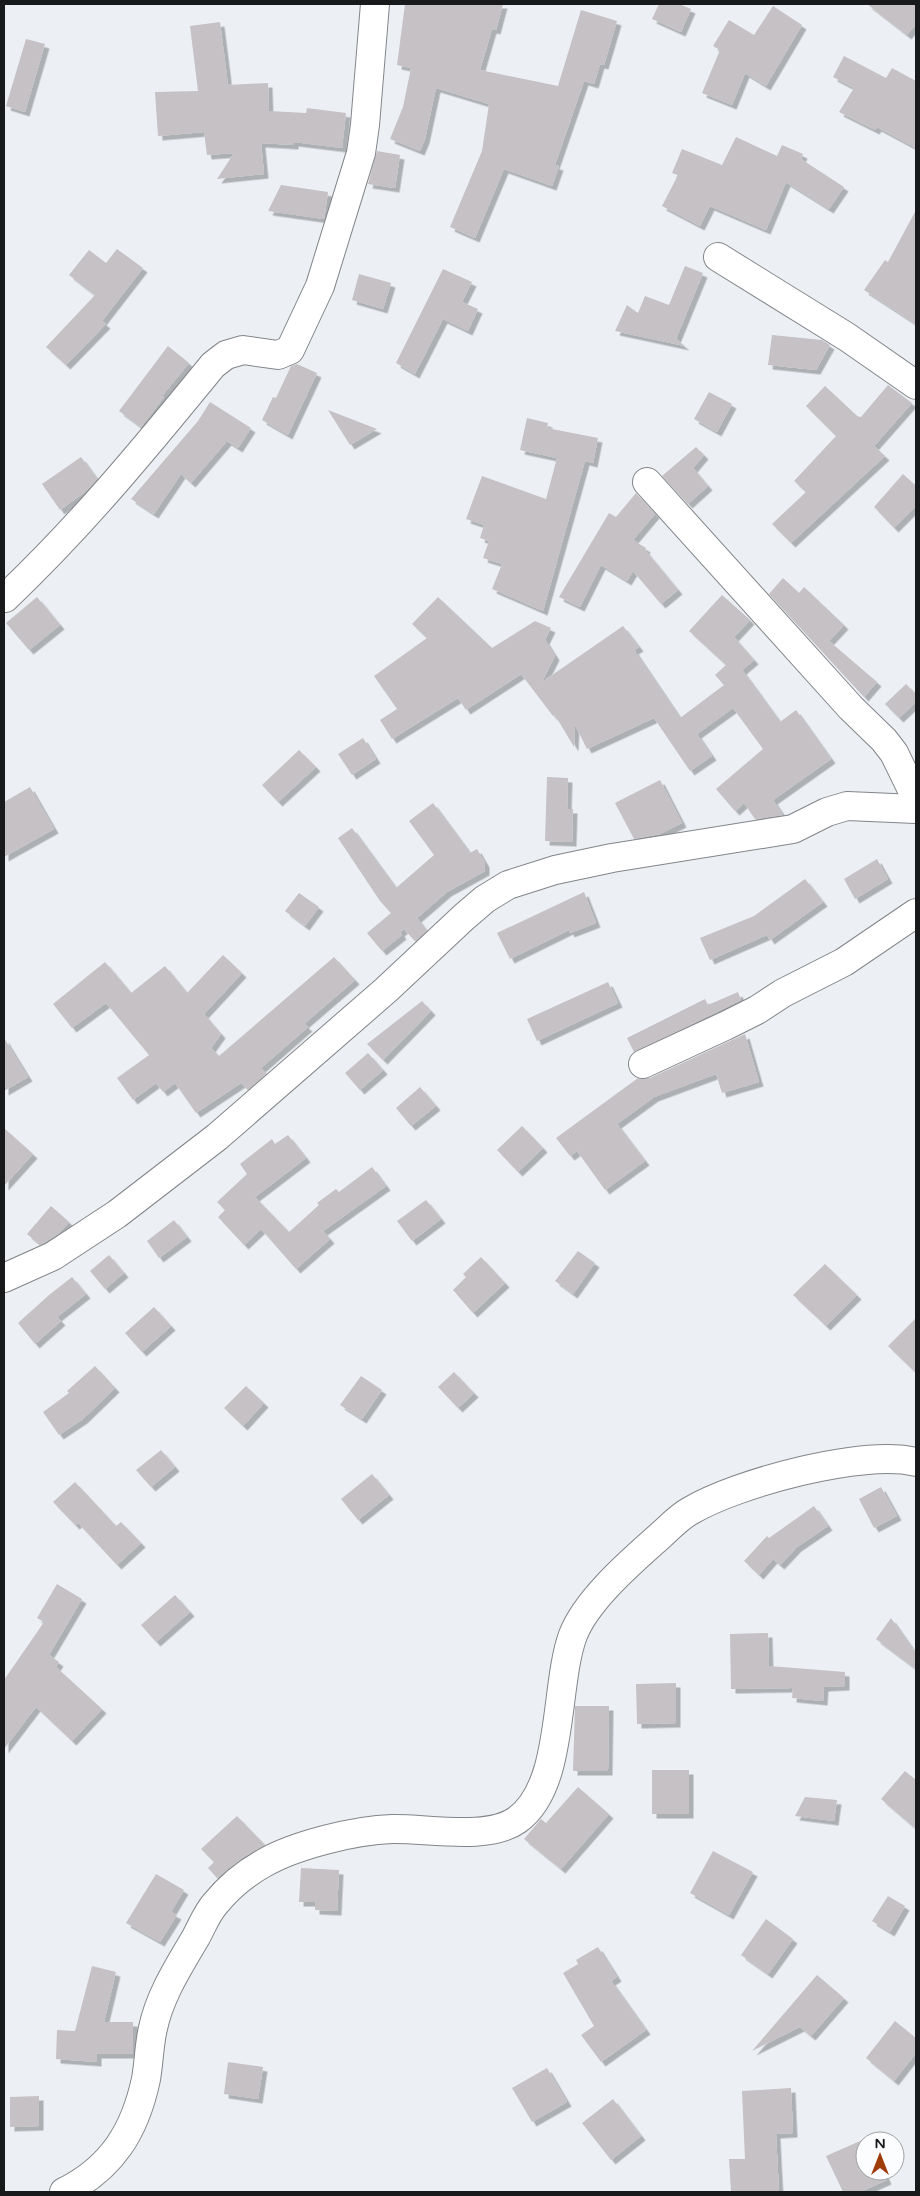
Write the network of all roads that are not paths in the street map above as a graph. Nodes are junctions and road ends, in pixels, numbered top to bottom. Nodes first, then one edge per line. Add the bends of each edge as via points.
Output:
1 (375, 4) edge
2 (718, 257) dead end
3 (916, 385) edge
4 (647, 482) dead end
5 (4, 598) edge
6 (916, 798) edge
7 (916, 809) edge
8 (916, 913) edge
9 (643, 1064) dead end
10 (4, 1278) edge
11 (916, 1462) edge
12 (64, 2192) edge

1 - 5 street via 361,154 320,286 290,350 278,355 243,350 226,355 213,365 130,467 54,551
2 - 3 street via 847,337
4 - 6 street via 851,708 884,740
7 - 10 street via 847,806 793,829 612,858 555,870 508,885 471,911 386,990 217,1137 117,1214 53,1256
8 - 9 street via 844,962 757,1010
11 - 12 street via 867,1459 786,1475 720,1496 686,1512 624,1568 584,1614 568,1655 545,1781 531,1806 516,1821 465,1832 391,1829 345,1836 292,1851 264,1863 233,1886 213,1906 162,1997 153,2027 146,2079 125,2136 109,2160 85,2182

